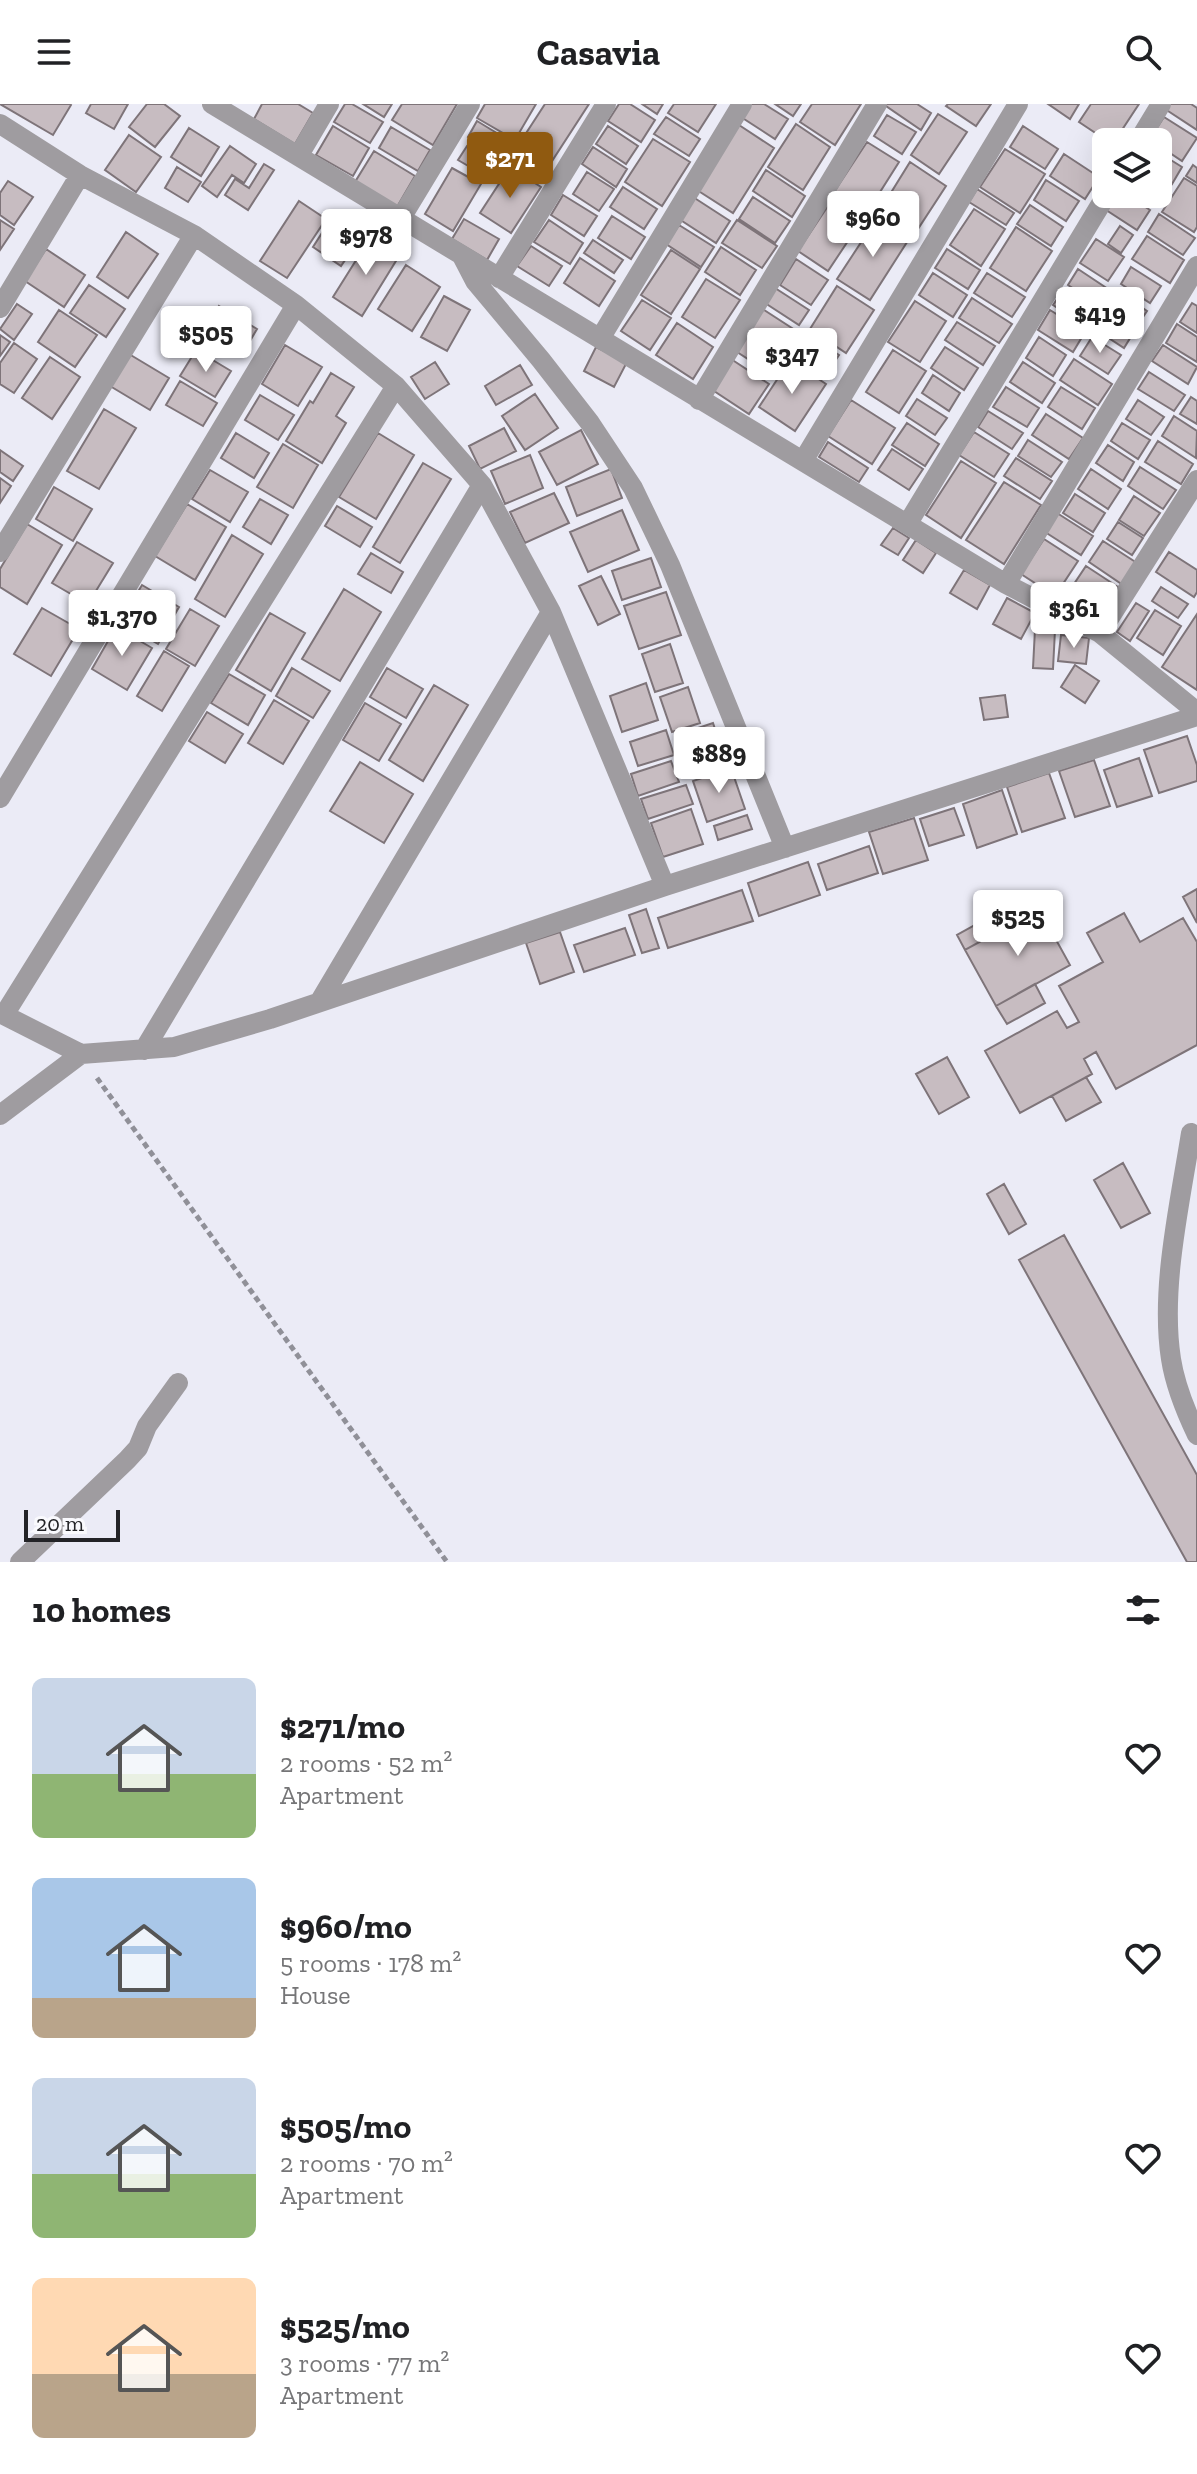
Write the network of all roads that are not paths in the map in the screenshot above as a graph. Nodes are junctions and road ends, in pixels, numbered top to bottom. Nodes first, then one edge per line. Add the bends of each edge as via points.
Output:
1 (212, 104) edge
2 (329, 104) edge
3 (470, 104) edge
4 (606, 104) edge
5 (742, 104) edge
6 (877, 104) edge
7 (1018, 104) edge
8 (1161, 104) edge
9 (0, 124) edge
10 (1146, 128) edge
11 (299, 155) junction
12 (80, 175) junction
13 (1099, 208) edge
14 (401, 218) junction
15 (194, 235) junction
16 (461, 255) junction
17 (1197, 266) edge
18 (499, 278) junction
19 (296, 305) junction
20 (0, 308) edge
21 (601, 337) junction
22 (396, 386) junction
23 (699, 400) junction
24 (803, 461) junction
25 (1197, 480) edge
26 (482, 485) junction
27 (908, 523) junction
28 (0, 552) edge
29 (1006, 584) junction
30 (551, 612) junction
31 (1100, 633) junction
32 (1197, 714) edge
33 (0, 798) edge
34 (785, 848) junction
35 (665, 886) junction
36 (320, 1001) junction
37 (2, 1014) edge
38 (144, 1050) junction
39 (81, 1054) junction
40 (0, 1115) edge
41 (1191, 1133) dead end
42 (178, 1383) dead end
43 (1197, 1435) edge
44 (20, 1562) edge

1 - 11 street
2 - 11 street
3 - 14 street
4 - 18 street
5 - 21 street
6 - 23 street
7 - 24 street
8 - 10 street
9 - 12 street
11 - 14 street
12 - 15 street
12 - 20 street
13 - 27 street
14 - 16 street
15 - 19 street
15 - 28 street
16 - 18 street
16 - 34 street via 475,281 590,423 633,488 670,565
17 - 29 street
18 - 21 street
19 - 22 street
19 - 33 street
21 - 23 street
22 - 26 street
22 - 37 street
23 - 24 street
24 - 27 street
25 - 31 street
26 - 30 street
26 - 38 street
27 - 29 street
29 - 31 street
30 - 35 street
30 - 36 street
31 - 32 street
32 - 34 street
34 - 35 street
35 - 36 street
36 - 38 street via 174,1047
37 - 39 street
38 - 39 street
39 - 40 street
41 - 43 street via 1168,1319 1171,1362
42 - 44 street via 138,1448

